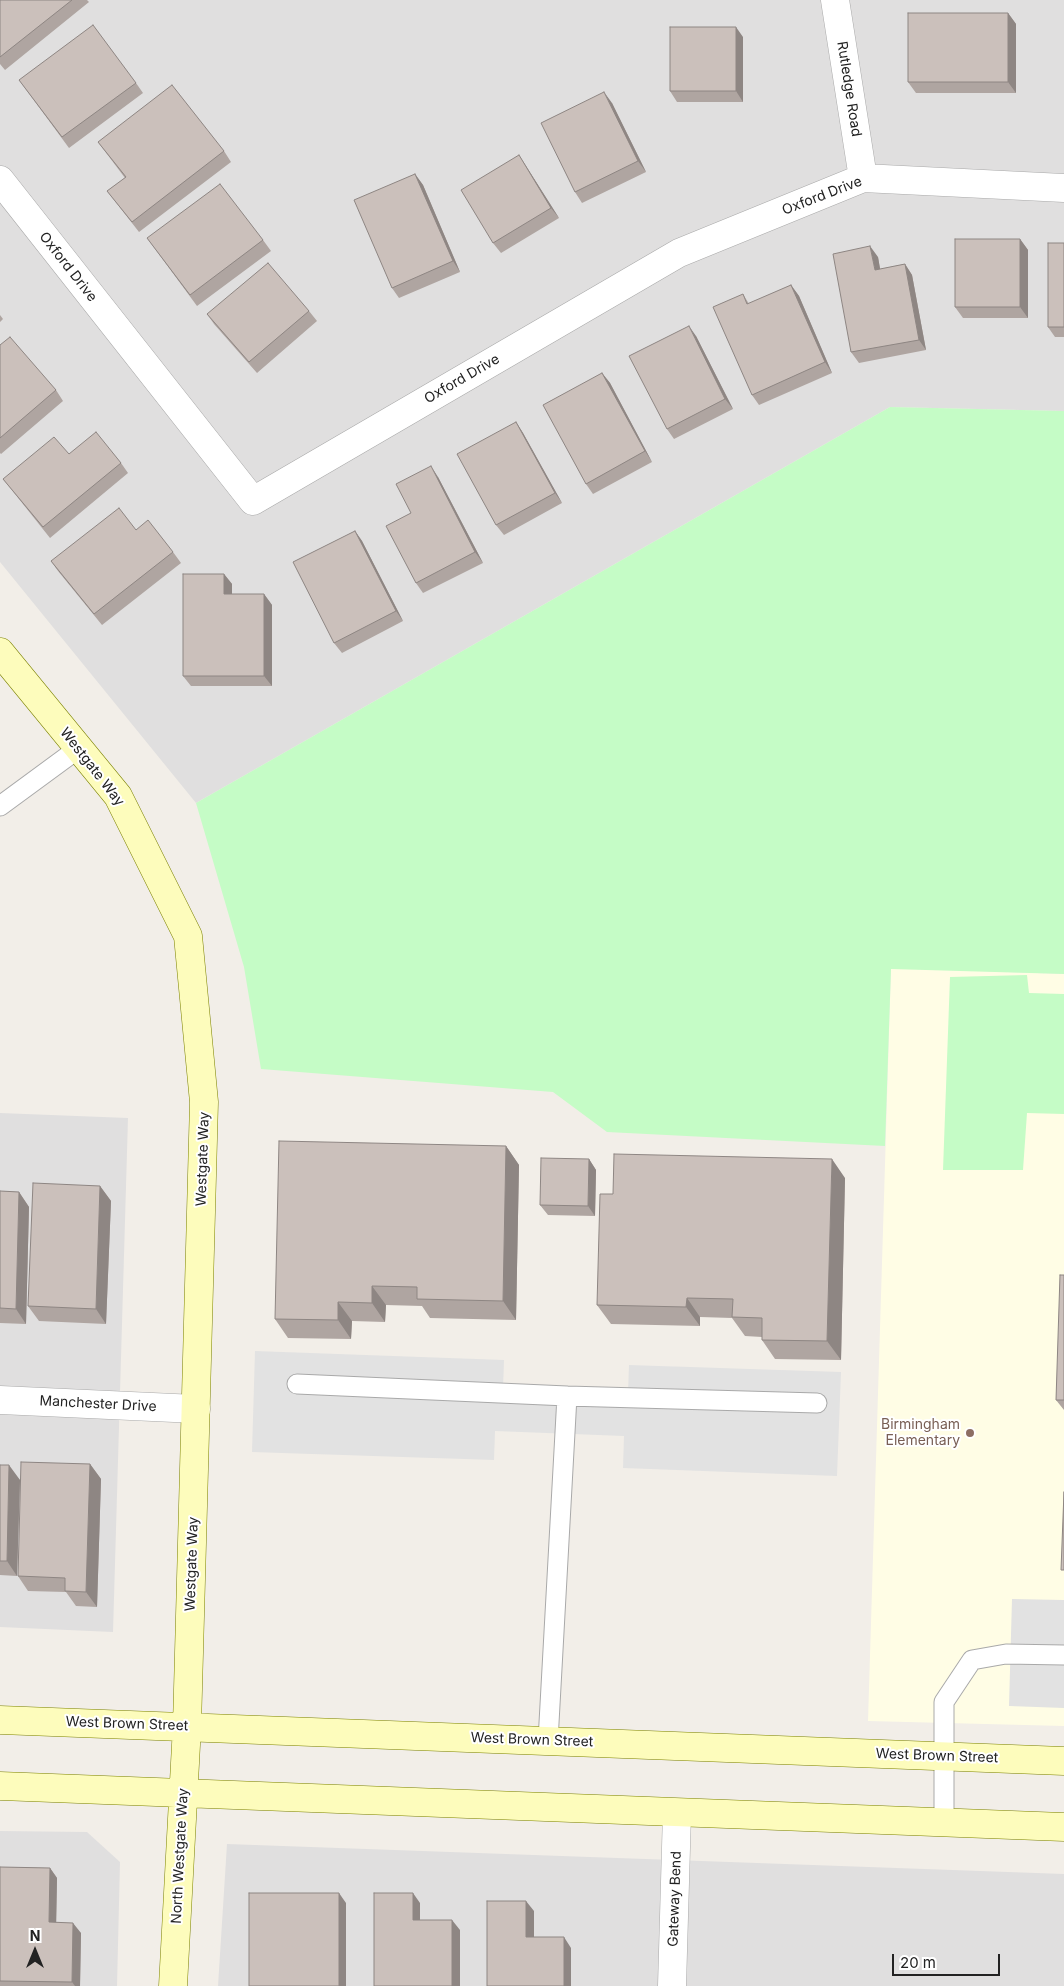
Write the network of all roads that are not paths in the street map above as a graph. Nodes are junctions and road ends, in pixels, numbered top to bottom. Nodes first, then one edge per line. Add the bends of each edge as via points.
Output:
1 (835, 0) edge
2 (863, 178) junction
3 (0, 180) edge
4 (1064, 188) edge
5 (0, 652) edge
6 (79, 748) junction
7 (0, 806) edge
8 (297, 1384) dead end
9 (567, 1396) junction
10 (0, 1400) edge
11 (817, 1403) dead end
12 (196, 1409) junction
13 (1064, 1655) edge
14 (0, 1720) edge
15 (187, 1726) junction
16 (548, 1741) junction
17 (945, 1756) junction
18 (1064, 1761) edge
19 (0, 1786) edge
20 (183, 1793) junction
21 (678, 1812) junction
22 (944, 1822) junction
23 (1064, 1827) edge
24 (173, 1986) edge
25 (672, 1986) edge

1 - 2 street, Rutledge Road
2 - 3 street, Oxford Drive via 680,253 253,501
2 - 4 street, Oxford Drive
5 - 6 main road, Westgate Way
6 - 7 lane
6 - 12 main road, Westgate Way via 118,796 188,936 204,1102
8 - 9 lane
9 - 11 lane
9 - 16 lane
10 - 12 street, Manchester Drive
12 - 15 main road, Westgate Way
13 - 17 lane via 1006,1654 972,1660 944,1702
14 - 15 main road, West Brown Street
15 - 16 main road, West Brown Street
15 - 20 main road, North Westgate Way
16 - 17 main road, West Brown Street
17 - 18 main road, West Brown Street
17 - 22 lane
19 - 20 main road
20 - 21 main road
20 - 24 main road, North Westgate Way
21 - 22 main road
21 - 25 street, Gateway Bend
22 - 23 main road

